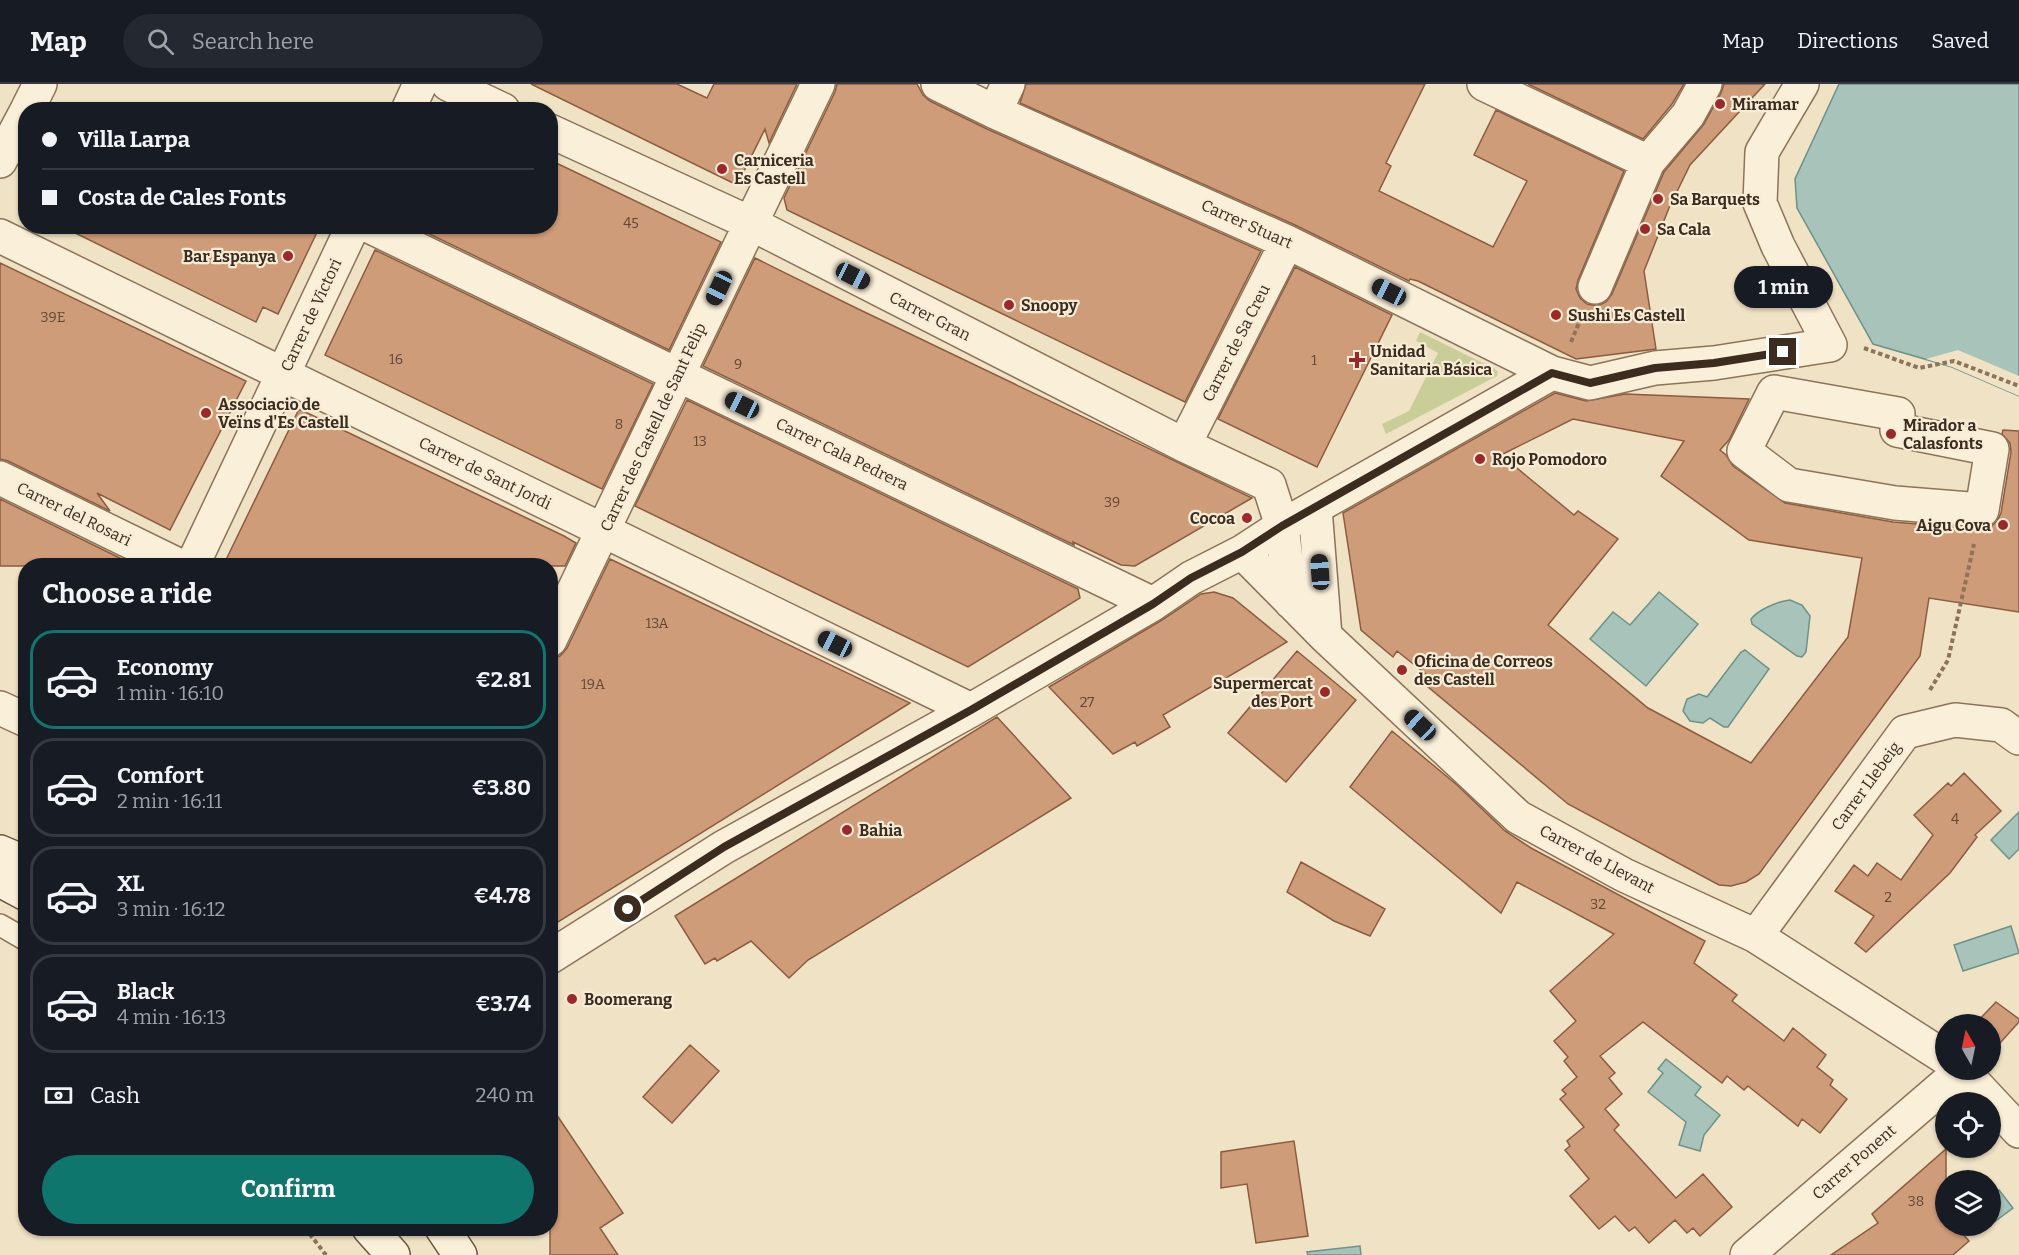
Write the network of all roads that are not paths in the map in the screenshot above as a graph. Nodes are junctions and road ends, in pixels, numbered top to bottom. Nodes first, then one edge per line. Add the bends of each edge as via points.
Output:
1 (40, 84) edge
2 (420, 84) edge
3 (448, 84) edge
4 (818, 84) edge
5 (938, 84) edge
6 (1484, 84) edge
7 (1705, 84) edge
8 (1802, 84) edge
9 (1001, 98) edge
10 (31, 102) edge
11 (412, 102) edge
12 (486, 102) edge
13 (18, 126) edge
14 (558, 135) edge
15 (0, 161) edge
16 (1648, 162) junction
17 (750, 224) junction
18 (348, 234) edge
19 (386, 234) edge
20 (0, 236) edge
21 (1287, 242) junction
22 (1595, 287) road end
23 (1552, 373) junction
24 (283, 374) junction
25 (677, 374) junction
26 (1184, 445) junction
27 (0, 478) edge
28 (1315, 508) junction
29 (1982, 510) joint
30 (1282, 526) junction
31 (604, 531) junction
32 (1242, 552) junction
33 (164, 558) edge
34 (196, 558) edge
35 (1292, 602) junction
36 (1153, 604) junction
37 (558, 624) edge
38 (1325, 636) junction
39 (0, 708) edge
40 (971, 710) junction
41 (18, 716) edge
42 (2019, 738) edge
43 (0, 852) edge
44 (18, 859) edge
45 (0, 880) edge
46 (18, 890) edge
47 (0, 925) edge
48 (18, 935) edge
49 (1755, 936) junction
50 (558, 952) edge
51 (1935, 1051) edge
52 (1950, 1080) edge
53 (1971, 1080) edge
54 (2019, 1131) edge
55 (447, 1236) edge
56 (460, 1255) edge
57 (1747, 1255) edge

1 - 10 street
2 - 11 street
3 - 12 street
4 - 17 street, Carrer des Castell de Sant Felip
5 - 9 street, Carrer Stuart
6 - 16 street
7 - 16 street via 1688,115
8 - 23 street, Carrer Stuart via 1762,152 1760,203 1830,345 1655,368 1590,383
9 - 21 street, Carrer Stuart
13 - 15 street
14 - 17 street, Carrer Gran
16 - 22 street
17 - 25 street, Carrer des Castell de Sant Felip
17 - 26 street, Carrer Gran
18 - 24 street, Carrer de Victori
19 - 25 street, Carrer Cala Pedrera
20 - 24 street, Carrer de Sant Jordi
21 - 23 street, Carrer Stuart
21 - 26 street, Carrer de Sa Creu
23 - 28 street
24 - 31 street, Carrer de Sant Jordi
24 - 34 street, Carrer de Victori
25 - 31 street, Carrer des Castell de Sant Felip
25 - 36 street, Carrer Cala Pedrera
26 - 30 street, Carrer Gran via 1269,485
27 - 33 street, Carrer del Rosari
28 - 30 street
28 - 38 street
29 - 29 street via 1895,502 1789,485 1744,451 1774,392 1898,414 1897,430 1992,449
30 - 32 street
30 - 35 street
31 - 37 street, Carrer des Castell de Sant Felip
31 - 40 street, Carrer de Sant Jordi
32 - 35 street, Carrer de Llevant
32 - 36 street via 1191,578
35 - 38 street, Carrer de Llevant
36 - 40 street
38 - 49 street, Carrer de Llevant via 1518,818 1624,875
39 - 41 street
40 - 50 street via 724,847
42 - 49 street, Carrer Llebeig via 2001,725 1955,720 1905,732
43 - 44 street
45 - 46 street
47 - 48 lane
49 - 51 street, Carrer de Llevant
52 - 57 street, Carrer Ponent
53 - 54 street
55 - 56 street

